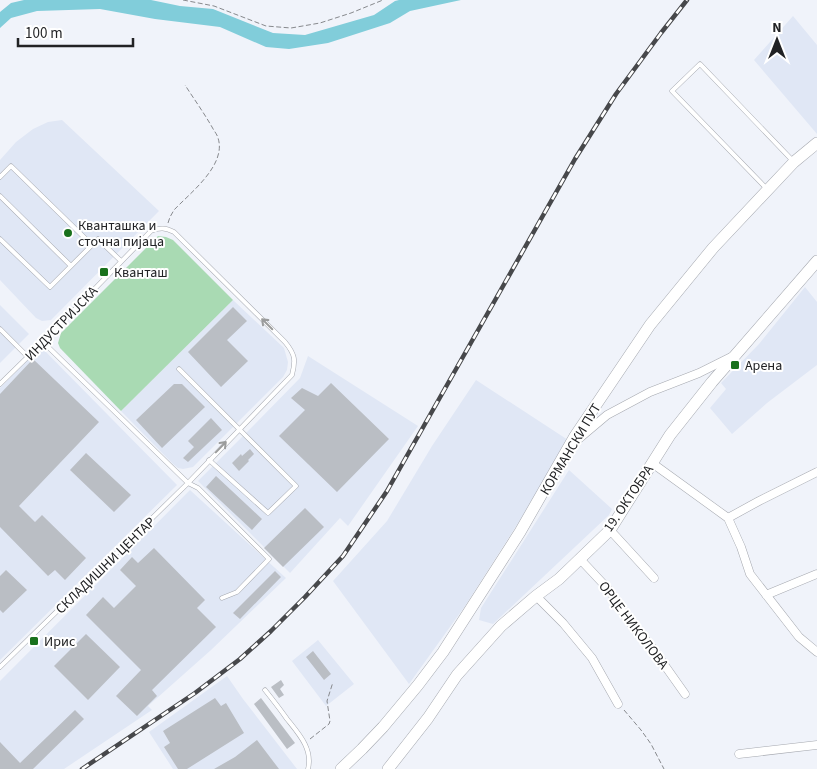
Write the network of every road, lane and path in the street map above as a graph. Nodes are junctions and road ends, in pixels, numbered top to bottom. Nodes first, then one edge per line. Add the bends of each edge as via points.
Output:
1 (183, 0) edge
2 (383, 0) edge
3 (185, 85) dead end
4 (817, 143) edge
5 (794, 162) junction
6 (0, 177) edge
7 (767, 190) junction
8 (0, 196) edge
9 (167, 228) junction
10 (0, 238) edge
11 (92, 245) junction
12 (817, 260) edge
13 (121, 261) junction
14 (72, 266) junction
15 (0, 329) edge
16 (43, 342) junction
17 (735, 355) junction
18 (28, 357) junction
19 (179, 369) dead end
20 (0, 384) edge
21 (240, 428) junction
22 (568, 448) junction
23 (209, 460) junction
24 (652, 463) junction
25 (817, 472) edge
26 (188, 483) junction
27 (728, 518) junction
28 (610, 530) junction
29 (580, 559) junction
30 (817, 574) edge
31 (654, 578) dead end
32 (766, 594) junction
33 (536, 596) junction
34 (222, 598) dead end
35 (817, 651) edge
36 (0, 667) edge
37 (333, 682) dead end
38 (265, 690) dead end
39 (685, 694) dead end
40 (618, 704) joint
41 (817, 745) edge
42 (306, 746) junction
43 (739, 754) dead end
44 (389, 768) edge
45 (308, 769) edge
46 (341, 769) edge
47 (664, 769) edge

1 - 2 path via 214,6 266,26 291,28 320,23
3 - 9 path via 218,138 219,148 210,172 171,213
4 - 5 street, КОРМАНСКИ ПУТ
5 - 7 street, КОРМАНСКИ ПУТ
5 - 7 lane via 700,64 672,91
6 - 11 lane via 11,166
7 - 22 street, КОРМАНСКИ ПУТ via 713,248 650,325
8 - 14 lane
9 - 13 lane, ИНДУСТРИЈСКА via 151,231
21 -> 9 lane, СКЛАДИШНИ ЦЕНТАР via 292,375 294,356 285,342
10 - 14 lane via 50,287
11 - 13 lane via 98,239
11 - 14 lane
12 - 17 street, 19. ОКТОБРА
13 - 16 lane, ИНДУСТРИЈСКА
15 - 18 lane
16 - 18 lane, ИНДУСТРИЈСКА
16 - 26 lane
17 - 22 street via 607,414
17 - 24 street, 19. ОКТОБРА via 670,435
18 - 20 lane, ИНДУСТРИЈСКА
19 - 21 lane
23 -> 21 lane, СКЛАДИШНИ ЦЕНТАР
21 - 23 lane via 296,486 268,513
22 - 46 street, КОРМАНСКИ ПУТ via 520,532 442,652 383,727
23 - 26 lane, СКЛАДИШНИ ЦЕНТАР
24 - 27 street
24 - 28 street, 19. ОКТОБРА
25 - 27 street
26 - 34 lane via 198,488 269,559 237,592
26 - 36 lane, СКЛАДИШНИ ЦЕНТАР
27 - 32 street via 750,574
28 - 29 street, 19. ОКТОБРА
28 - 31 street
29 - 33 street, 19. ОКТОБРА
29 - 39 street, ОРЦЕ НИКОЛОВА via 610,591 627,619
30 - 32 street
32 - 35 street via 799,637
33 - 40 street via 592,658
33 - 44 street, 19. ОКТОБРА via 501,626 457,675
37 - 42 path via 327,700 329,724
38 - 42 lane
40 - 47 path via 651,744
41 - 43 street
42 - 45 lane

